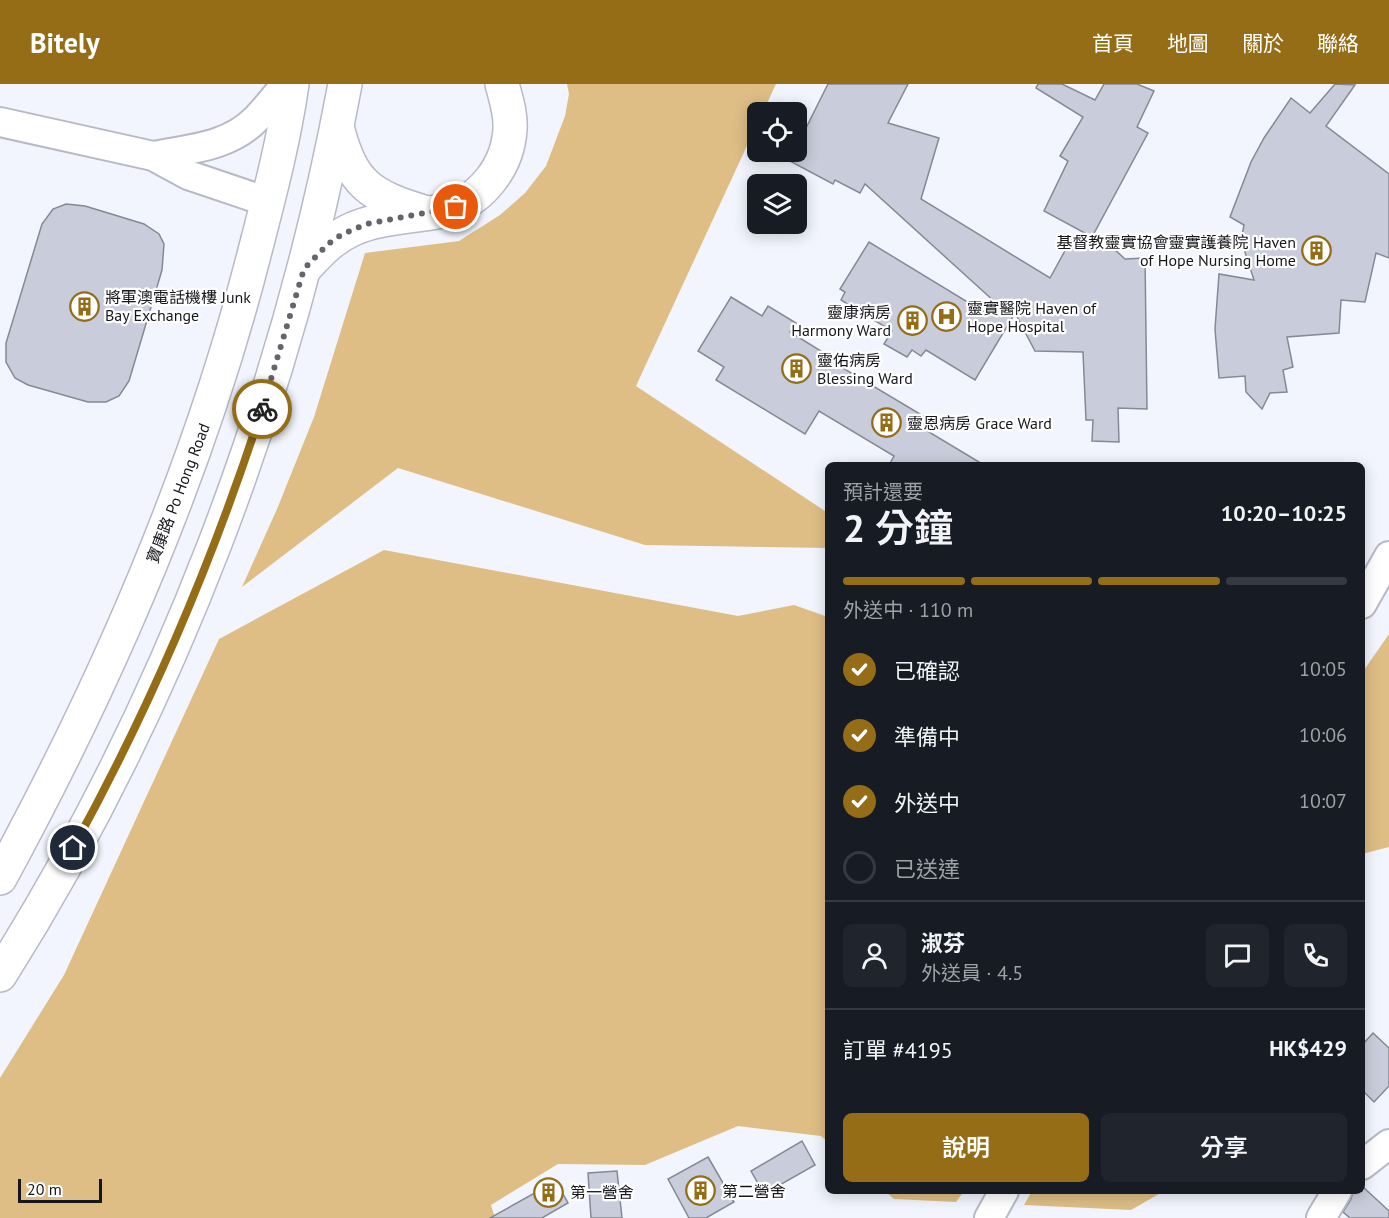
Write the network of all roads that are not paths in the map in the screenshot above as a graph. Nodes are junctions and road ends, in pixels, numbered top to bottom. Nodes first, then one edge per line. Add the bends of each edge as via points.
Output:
1 (286, 84) edge
2 (292, 84) edge
3 (345, 84) edge
4 (502, 84) edge
5 (0, 122) edge
6 (337, 127) junction
7 (153, 156) junction
8 (268, 202) junction
9 (429, 213) junction
10 (304, 269) junction
11 (1389, 556) edge
12 (1365, 599) edge
13 (0, 878) edge
14 (0, 975) edge
15 (1389, 1144) edge
16 (1365, 1163) edge
17 (1002, 1194) edge
18 (1335, 1194) edge
19 (989, 1218) edge
20 (1321, 1218) edge

1 - 7 street via 256,120 225,140
2 - 8 main road, 寶康路 Po Hong Road via 285,136
3 - 6 main road
4 - 9 main road via 510,128 497,170 468,200
5 - 7 street
6 - 9 main road via 350,166 366,186 388,199
6 - 10 main road
7 - 8 street via 188,175
8 - 13 main road, 寶康路 Po Hong Road via 238,317 174,508 96,691
9 - 10 main road via 353,228 328,244
10 - 14 main road via 254,431 173,643 84,829
11 - 12 street
15 - 16 street
17 - 19 street
18 - 20 street

